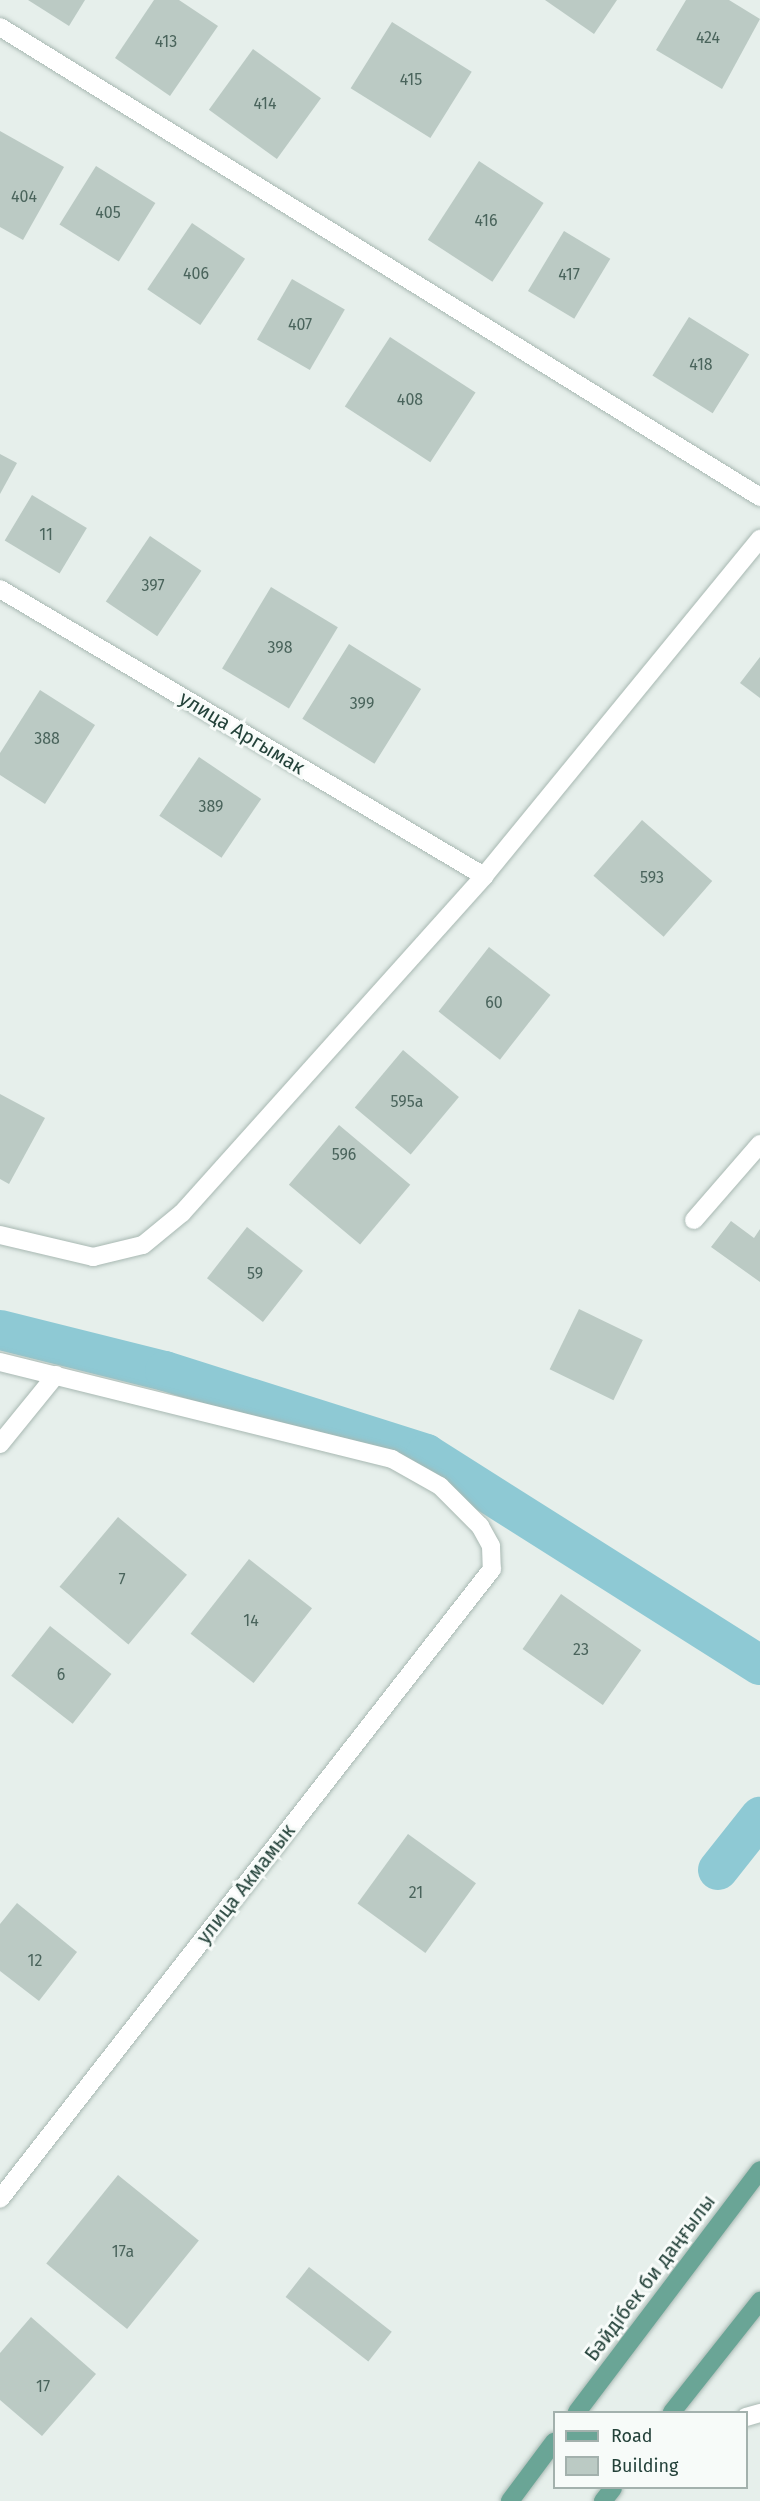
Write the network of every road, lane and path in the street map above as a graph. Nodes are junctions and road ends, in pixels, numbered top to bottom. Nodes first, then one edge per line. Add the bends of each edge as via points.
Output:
1 (0, 27) edge
2 (760, 497) edge
3 (760, 539) edge
4 (0, 589) edge
5 (484, 876) junction
6 (760, 1144) edge
7 (694, 1220) dead end
8 (0, 1235) edge
9 (0, 1362) edge
10 (56, 1375) junction
11 (0, 1444) edge
12 (760, 2170) edge
13 (0, 2199) edge
14 (760, 2301) edge
15 (578, 2411) edge
16 (673, 2411) edge
17 (553, 2445) edge
18 (510, 2501) edge

1 - 2 street
3 - 5 street
4 - 5 street, улица Аргымак
5 - 8 street via 182,1213 143,1245 93,1257
6 - 7 street
9 - 10 street
10 - 11 street
10 - 13 street, улица Акмамык via 392,1459 440,1486 480,1526 491,1546 492,1569
12 - 15 main road, Бәйдібек би даңғылы
14 - 16 main road
17 - 18 main road

